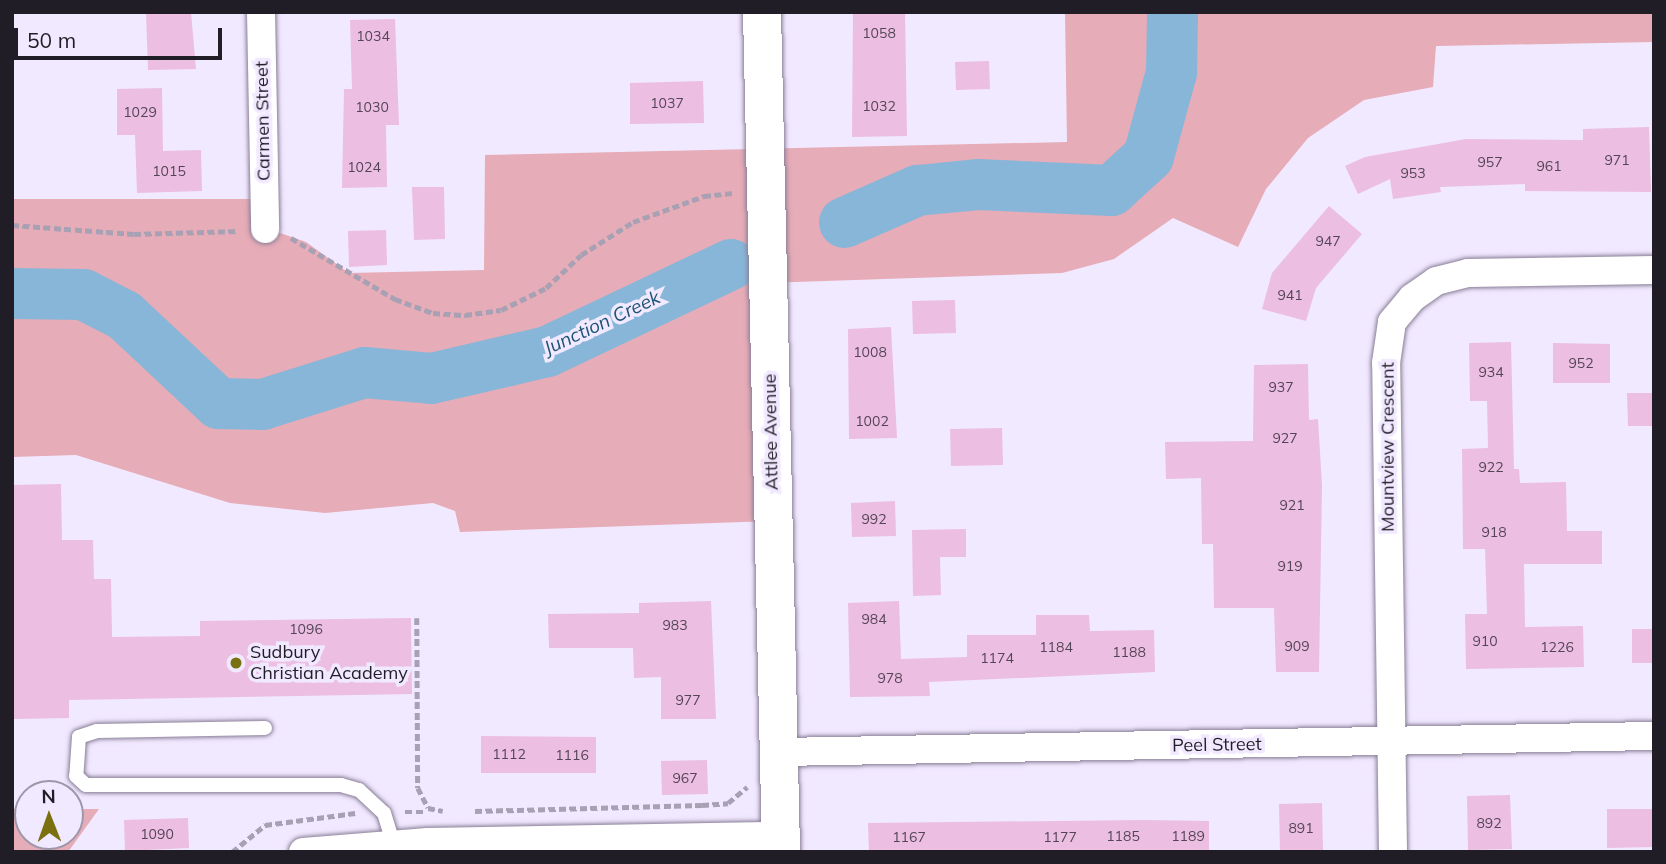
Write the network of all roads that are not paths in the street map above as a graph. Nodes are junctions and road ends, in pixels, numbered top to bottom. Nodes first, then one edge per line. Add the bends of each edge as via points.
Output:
1 (261, 12) edge
2 (762, 12) edge
3 (265, 229) road end
4 (1654, 270) edge
5 (265, 728) dead end
6 (1654, 736) edge
7 (1391, 742) junction
8 (780, 769) junction
9 (393, 843) junction
10 (781, 844) edge
11 (303, 852) edge
12 (1393, 852) edge

1 - 3 street, Carmen Street
2 - 8 street, Attlee Avenue
4 - 7 street, Mountview Crescent via 1468,273 1436,281 1412,298 1392,322 1386,363
5 - 9 lane via 97,731 79,737 76,776 86,785 341,785 359,790 384,813
6 - 7 street, Peel Street
7 - 8 street, Peel Street
7 - 12 street, Mountview Crescent
8 - 10 street, Attlee Avenue
9 - 10 street
9 - 11 street

